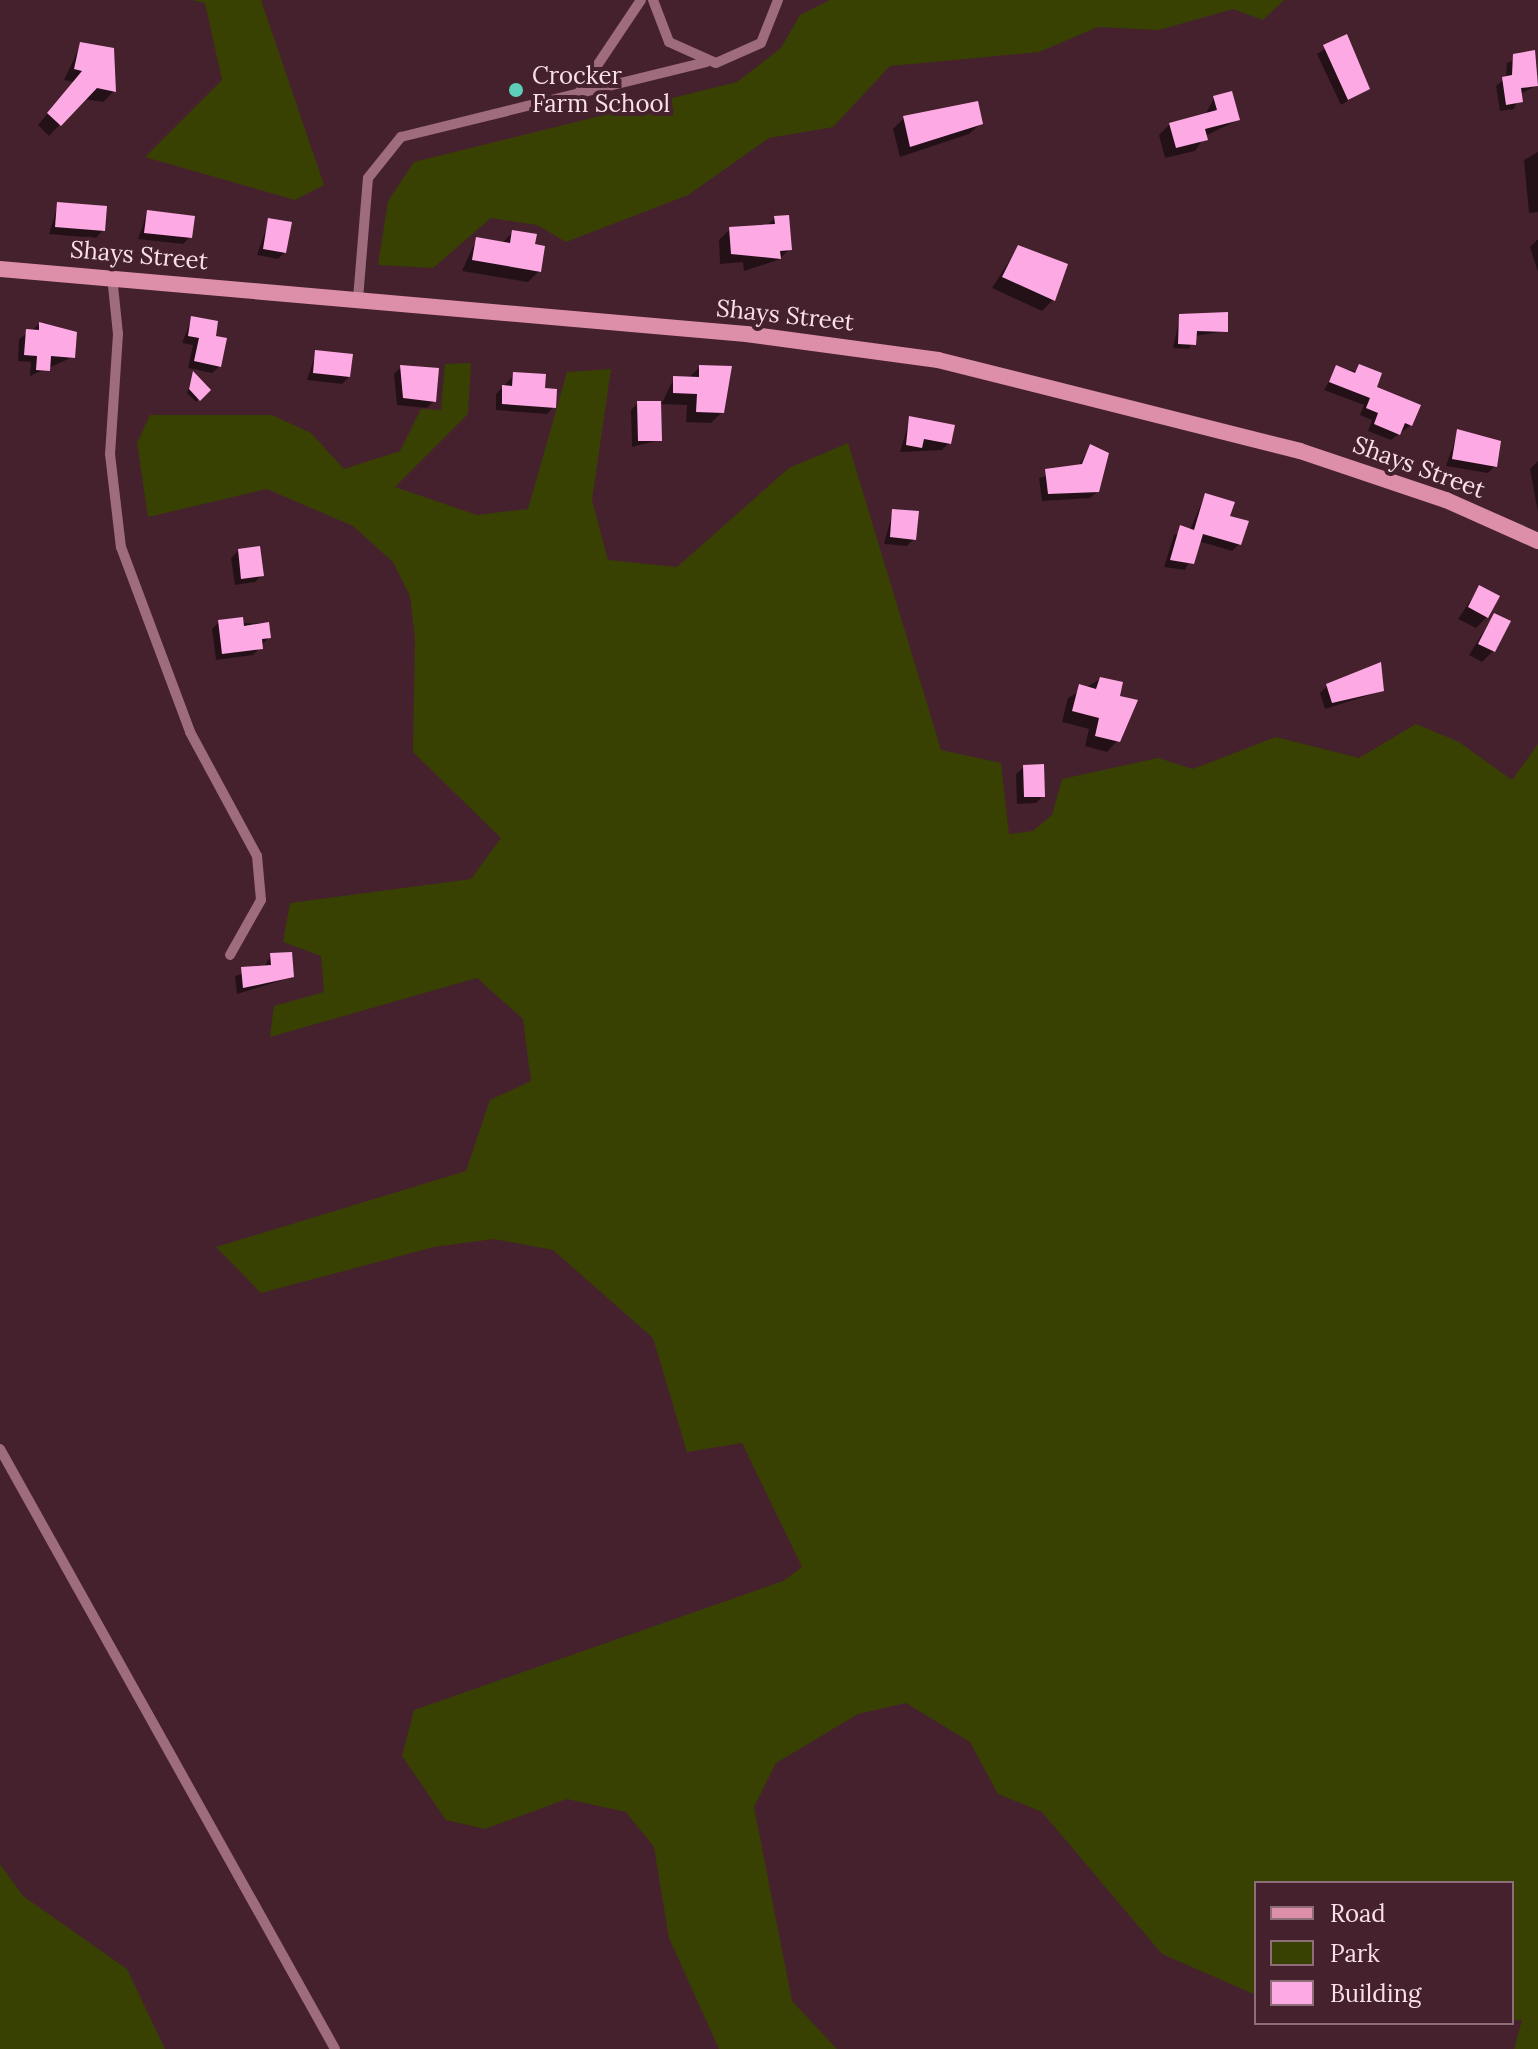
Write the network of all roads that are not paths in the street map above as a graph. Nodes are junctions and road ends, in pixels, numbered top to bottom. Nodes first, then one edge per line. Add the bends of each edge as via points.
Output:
1 (641, 0) edge
2 (653, 0) edge
3 (778, 0) edge
4 (706, 62) junction
5 (578, 94) junction
6 (0, 269) edge
7 (112, 276) junction
8 (358, 299) junction
9 (1538, 541) edge
10 (230, 955) dead end
11 (0, 1449) edge
12 (335, 2049) edge

1 - 5 lane
2 - 4 lane via 669,42
3 - 4 lane via 772,26 754,50
4 - 5 lane
5 - 8 lane via 439,124 389,146 366,188
6 - 7 main road, Shays Street
7 - 8 main road, Shays Street
7 - 10 lane via 118,334 110,454 121,547 190,732 257,856 261,900
8 - 9 main road, Shays Street via 746,334 972,366 1338,462
11 - 12 lane

